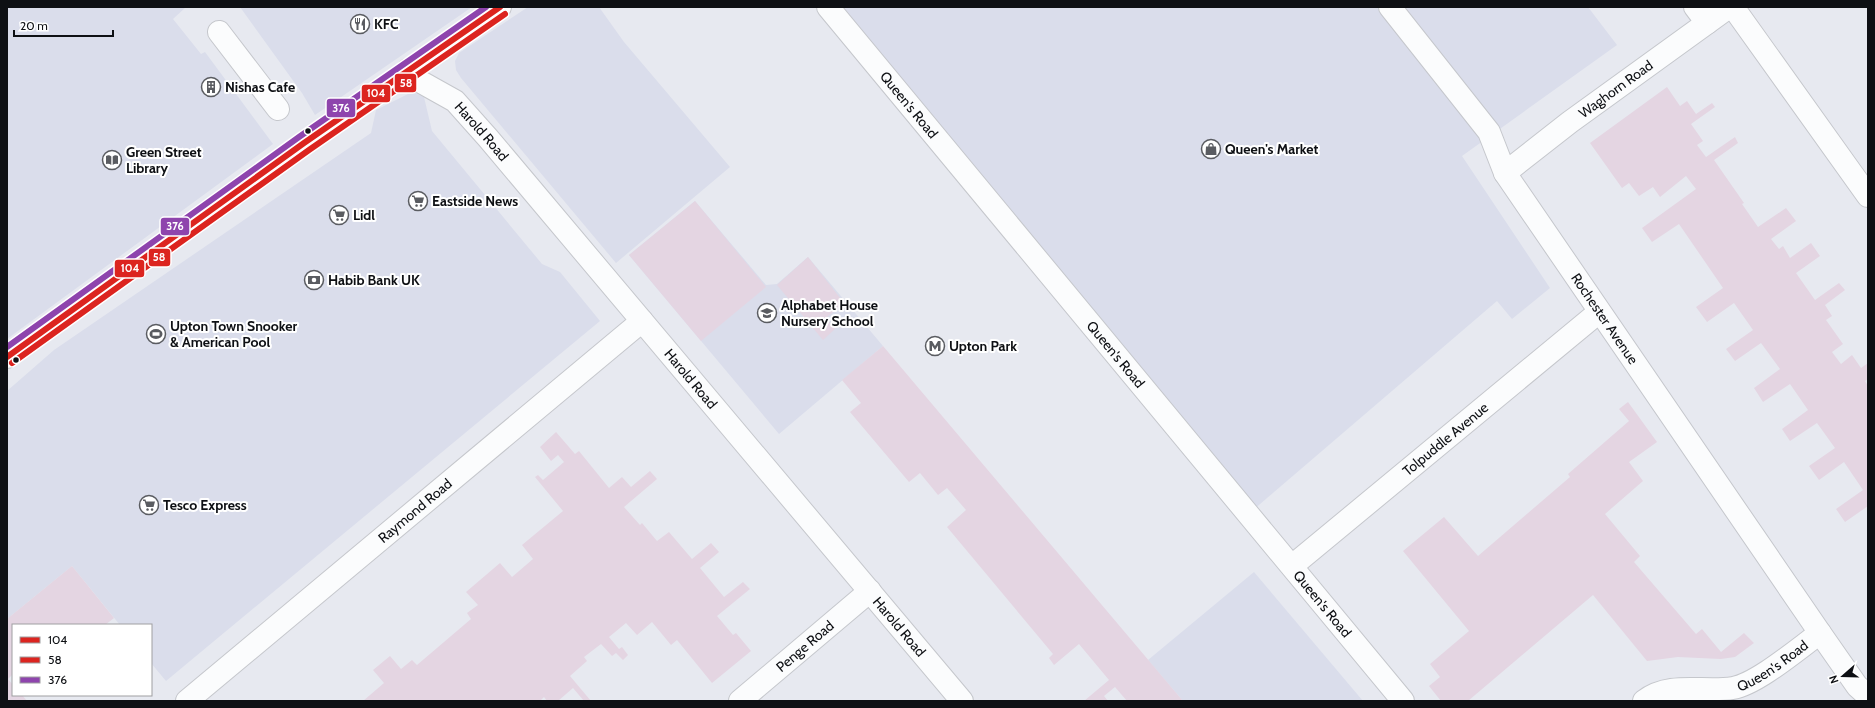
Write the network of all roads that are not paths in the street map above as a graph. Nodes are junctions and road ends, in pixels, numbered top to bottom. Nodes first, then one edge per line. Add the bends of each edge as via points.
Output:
1 (500, 7) edge
2 (828, 7) edge
3 (1390, 7) edge
4 (1729, 7) edge
5 (1733, 7) edge
6 (1701, 15) edge
7 (219, 32) dead end
8 (408, 70) junction
9 (278, 109) dead end
10 (1505, 173) junction
11 (1868, 196) edge
12 (1600, 312) junction
13 (642, 321) junction
14 (7, 357) edge
15 (1292, 566) junction
16 (870, 591) junction
17 (1820, 633) junction
18 (1868, 696) edge
19 (187, 701) edge
20 (740, 701) edge
21 (962, 701) edge
22 (1403, 701) edge
23 (1644, 701) edge

1 - 8 street
2 - 15 street, Queen's Road
3 - 10 street, Rochester Avenue via 1490,132
4 - 6 street, Waghorn Road
5 - 11 street
6 - 10 street, Waghorn Road
7 - 9 street
8 - 13 street, Harold Road via 420,82 455,101
8 - 14 street
10 - 12 street, Rochester Avenue
12 - 15 street, Tolpuddle Avenue
12 - 17 street, Rochester Avenue
13 - 16 street, Harold Road
13 - 19 street, Raymond Road
15 - 22 street, Queen's Road
16 - 20 street, Penge Road
16 - 21 street, Harold Road
17 - 18 street, Queen's Road via 1857,686
17 - 23 street, Queen's Road via 1756,680 1733,688 1666,691 1652,695

